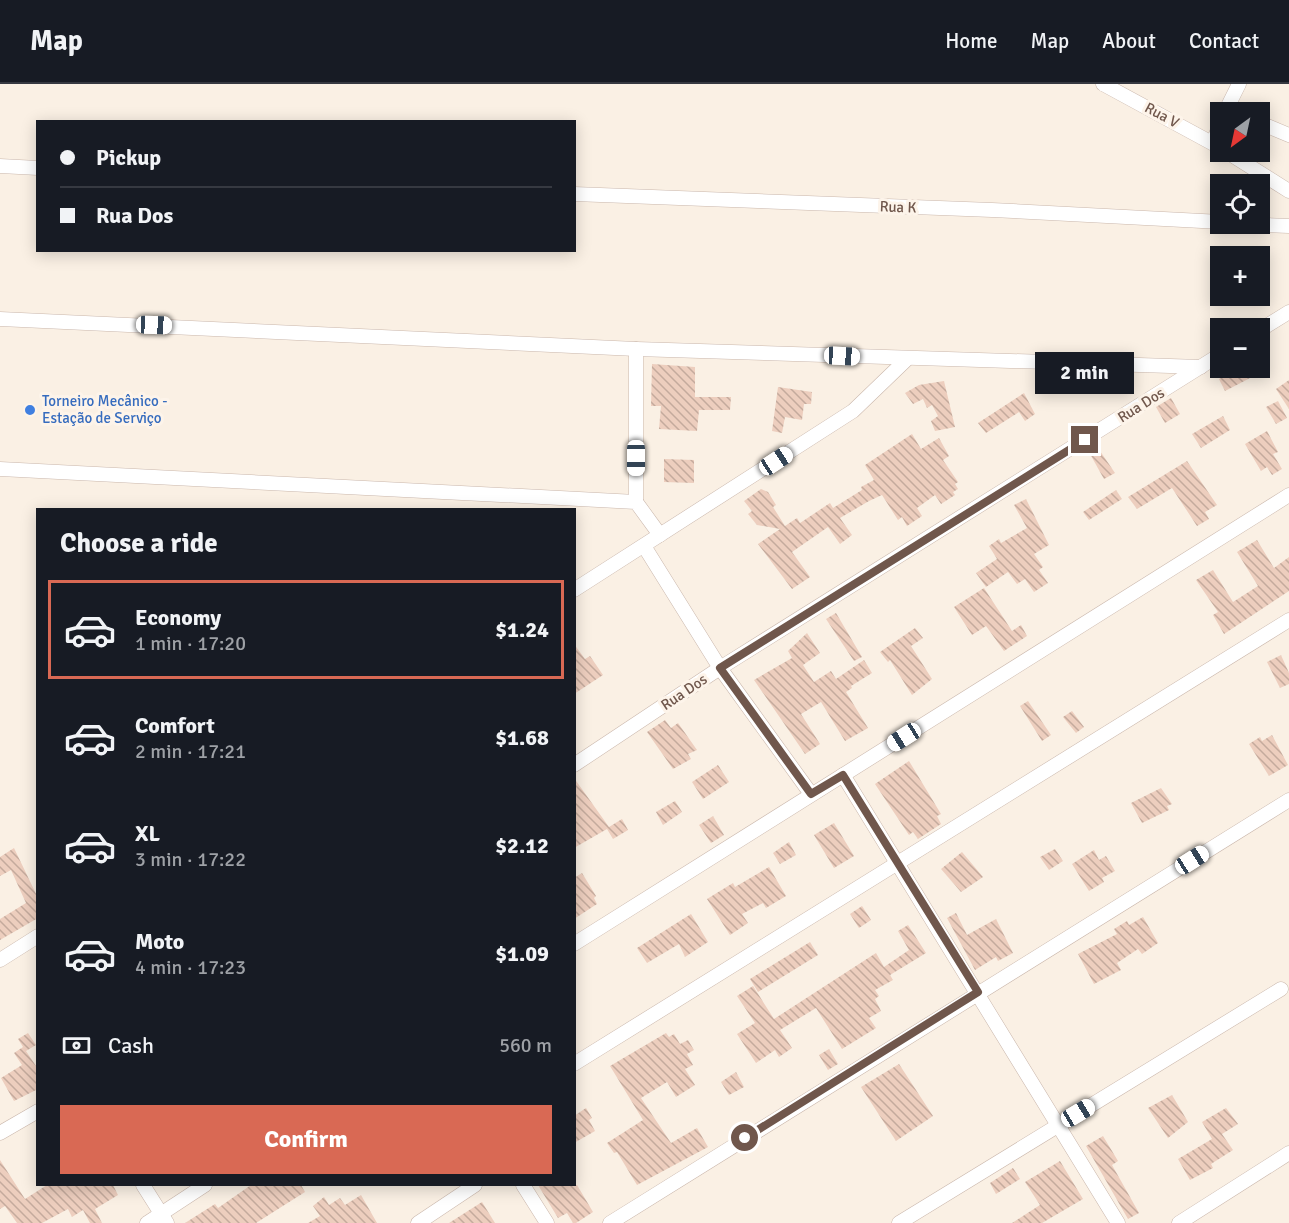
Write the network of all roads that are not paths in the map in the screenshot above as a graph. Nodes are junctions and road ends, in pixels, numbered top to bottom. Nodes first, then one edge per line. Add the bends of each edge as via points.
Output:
1 (1103, 84) edge
2 (1239, 84) edge
3 (1231, 102) edge
4 (1270, 127) edge
5 (1289, 135) edge
6 (1210, 141) edge
7 (1243, 162) edge
8 (0, 166) edge
9 (36, 168) edge
10 (1289, 190) edge
11 (576, 194) edge
12 (1210, 221) edge
13 (1270, 225) edge
14 (1289, 226) edge
15 (1289, 312) edge
16 (0, 319) edge
17 (1270, 324) edge
18 (636, 349) junction
19 (907, 359) junction
20 (1210, 361) edge
21 (1200, 367) junction
22 (0, 469) edge
23 (1289, 495) edge
24 (636, 502) junction
25 (660, 535) junction
26 (644, 546) junction
27 (576, 589) edge
28 (1289, 620) edge
29 (720, 668) junction
30 (576, 764) edge
31 (843, 775) junction
32 (811, 794) junction
33 (1289, 800) edge
34 (897, 864) junction
35 (36, 937) edge
36 (576, 943) edge
37 (0, 960) edge
38 (1281, 989) dead end
39 (978, 992) junction
40 (576, 1063) edge
41 (36, 1112) edge
42 (1058, 1126) junction
43 (0, 1133) edge
44 (1289, 1153) edge
45 (144, 1186) edge
46 (204, 1186) edge
47 (474, 1186) edge
48 (524, 1186) edge
49 (164, 1218) edge
50 (147, 1223) edge
51 (418, 1223) edge
52 (547, 1223) edge
53 (610, 1223) edge
54 (899, 1223) edge
55 (1118, 1223) edge
56 (1179, 1223) edge

1 - 6 street, Rua V
2 - 3 street
4 - 5 street
7 - 10 street
8 - 9 street
11 - 12 street, Rua K
13 - 14 street
15 - 17 street
16 - 18 street
18 - 19 street
18 - 24 street
19 - 21 street
19 - 25 street via 853,411
20 - 21 street, Rua Dos
21 - 29 street, Rua Dos
22 - 24 street
23 - 31 street
24 - 25 street
25 - 26 street
26 - 27 street
26 - 29 street
28 - 34 street
29 - 30 street, Rua Dos
29 - 32 street
31 - 32 street
31 - 34 street
32 - 36 street
33 - 39 street
34 - 39 street
34 - 40 street
35 - 37 street
38 - 42 street
39 - 42 street
39 - 53 street
41 - 43 street
42 - 54 street
42 - 55 street
44 - 56 street
45 - 49 street
46 - 49 street
47 - 51 street
48 - 52 street
49 - 50 street

